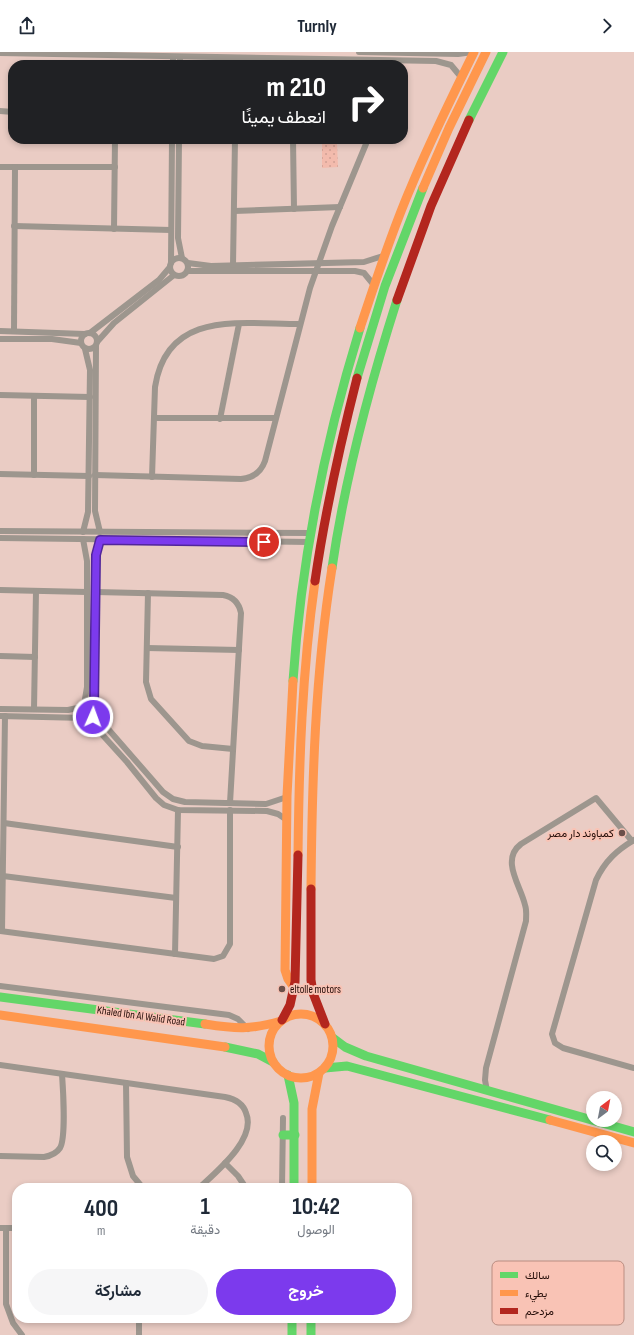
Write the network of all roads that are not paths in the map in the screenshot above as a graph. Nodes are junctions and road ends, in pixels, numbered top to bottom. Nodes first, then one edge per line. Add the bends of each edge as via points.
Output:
1 (359, 52) edge
2 (474, 52) edge
3 (486, 52) edge
4 (503, 52) edge
5 (86, 53) edge
6 (0, 54) edge
7 (176, 55) edge
8 (260, 55) edge
9 (407, 60) edge
10 (408, 60) edge
11 (461, 76) junction
12 (115, 144) edge
13 (172, 144) edge
14 (179, 144) edge
15 (235, 144) edge
16 (292, 144) edge
17 (366, 144) edge
18 (0, 167) edge
19 (15, 167) junction
20 (115, 168) junction
21 (340, 207) junction
22 (294, 209) junction
23 (234, 211) junction
24 (14, 226) junction
25 (114, 229) junction
26 (171, 230) junction
27 (383, 256) junction
28 (182, 258) junction
29 (319, 263) junction
30 (188, 264) junction
31 (170, 265) junction
32 (233, 265) junction
33 (188, 271) junction
34 (316, 271) junction
35 (174, 275) junction
36 (373, 284) junction
37 (239, 324) junction
38 (300, 324) junction
39 (0, 331) edge
40 (14, 331) junction
41 (87, 333) junction
42 (0, 339) edge
43 (81, 343) junction
44 (97, 344) junction
45 (85, 349) junction
46 (0, 395) edge
47 (34, 396) junction
48 (90, 397) junction
49 (154, 418) junction
50 (275, 418) junction
51 (220, 419) junction
52 (343, 432) junction
53 (358, 436) junction
54 (338, 458) junction
55 (352, 460) junction
56 (0, 474) edge
57 (34, 475) junction
58 (95, 475) junction
59 (88, 476) junction
60 (152, 477) junction
61 (0, 531) edge
62 (34, 531) junction
63 (83, 532) junction
64 (100, 532) junction
65 (0, 538) edge
66 (310, 538) junction
67 (34, 539) junction
68 (83, 540) junction
69 (100, 540) junction
70 (0, 590) edge
71 (36, 591) junction
72 (87, 592) junction
73 (96, 592) junction
74 (148, 593) junction
75 (147, 648) junction
76 (239, 650) junction
77 (0, 656) edge
78 (35, 657) junction
79 (83, 706) junction
80 (0, 709) edge
81 (34, 709) junction
82 (95, 709) junction
83 (3, 716) edge
84 (86, 718) junction
85 (233, 749) junction
86 (287, 797) junction
87 (230, 803) junction
88 (178, 810) junction
89 (230, 810) junction
90 (287, 820) junction
91 (4, 823) junction
92 (633, 840) edge
93 (178, 847) junction
94 (3, 876) junction
95 (176, 898) junction
96 (1, 931) edge
97 (175, 954) junction
98 (0, 986) edge
99 (295, 989) junction
100 (0, 997) edge
101 (0, 1015) edge
102 (282, 1021) junction
103 (325, 1024) junction
104 (248, 1029) junction
105 (332, 1038) junction
106 (366, 1056) junction
107 (273, 1062) junction
108 (0, 1065) edge
109 (634, 1068) edge
110 (362, 1070) junction
111 (322, 1071) junction
112 (62, 1074) junction
113 (288, 1075) junction
114 (126, 1083) junction
115 (487, 1091) junction
116 (283, 1118) dead end
117 (634, 1132) edge
118 (282, 1135) junction
119 (295, 1135) junction
120 (634, 1143) edge
121 (0, 1156) edge
122 (225, 1163) junction
123 (139, 1183) edge
124 (204, 1183) edge
125 (243, 1183) edge
126 (282, 1183) edge
127 (294, 1183) edge
128 (312, 1183) edge
129 (3, 1229) edge
130 (12, 1320) edge
131 (14, 1323) edge
132 (139, 1323) edge
133 (292, 1323) edge
134 (311, 1323) edge
135 (22, 1335) edge
136 (139, 1335) edge
137 (292, 1335) edge
138 (311, 1335) edge

1 - 2 street
2 - 11 main road
3 - 52 main road via 445,134 396,254 363,357
4 - 53 main road via 462,132 413,252 377,362
5 - 6 street
5 - 7 street
7 - 8 street
8 - 9 street
10 - 11 street via 436,61 450,65
11 - 27 main road via 429,142
12 - 20 street
13 - 26 street
14 - 28 street via 178,244
15 - 23 street
16 - 22 street
17 - 21 street
18 - 19 street
19 - 20 street
19 - 24 street
20 - 25 street
21 - 22 street
21 - 29 street
22 - 23 street
23 - 32 street
24 - 25 street
24 - 40 street
25 - 26 street
26 - 31 street
27 - 29 street via 364,262
27 - 36 main road
28 - 30 street
28 - 31 street via 174,259
29 - 32 street
29 - 34 street
30 - 32 street
30 - 33 street
31 - 35 street
31 - 41 street via 159,280
33 - 34 street
33 - 35 street via 181,276
34 - 36 street via 360,271 368,276
34 - 38 street
35 - 44 street via 114,323
36 - 66 main road via 340,402
37 - 38 street
37 - 49 street via 202,327 173,345 160,364 157,375
37 - 51 street
38 - 50 street
39 - 40 street
40 - 41 street
41 - 43 street via 81,339
41 - 44 street via 96,337
42 - 43 street via 52,339
43 - 45 street
44 - 45 street via 92,349
44 - 58 street
45 - 48 street via 90,364
46 - 47 street
47 - 48 street
47 - 57 street
48 - 59 street
49 - 51 street
49 - 60 street
50 - 51 street
50 - 60 street via 263,466 252,477
52 - 53 main road via 350,438
52 - 54 main road
53 - 55 main road
54 - 55 main road via 346,456
54 - 99 main road via 320,545 308,628 302,700
55 - 103 main road via 337,532 316,700 310,974 313,994
56 - 57 street
57 - 59 street
58 - 60 street
58 - 64 street via 95,515
59 - 63 street via 88,512
61 - 62 street
62 - 63 street
62 - 67 street
63 - 64 street
64 - 66 street
65 - 67 street
66 - 69 street
66 - 86 main road via 298,624
67 - 68 street
68 - 69 street
68 - 72 street via 87,555
69 - 73 street via 96,555
70 - 71 street
71 - 72 street
71 - 78 street
72 - 79 street via 87,687
73 - 74 street
73 - 82 street
74 - 75 street
74 - 76 street via 223,595 234,598 241,613
75 - 76 street
75 - 85 street via 146,682 151,699 190,741 202,746
76 - 85 street
77 - 78 street
78 - 81 street
79 - 81 street via 68,710
79 - 82 street via 90,705
79 - 84 street via 81,714
80 - 81 street
82 - 84 street via 93,717
82 - 87 street via 104,725 169,798 182,802
83 - 84 street
83 - 91 street
84 - 88 street via 156,798 164,805
85 - 87 street
86 - 87 street via 266,804
86 - 90 main road
88 - 89 street
88 - 93 street
89 - 90 street via 267,811
89 - 97 street via 229,948 223,956 214,959
90 - 99 main road via 285,970
91 - 93 street
91 - 94 street
92 - 109 street via 614,853 596,880 552,1034 555,1043 563,1048
92 - 115 street via 596,798 521,844 514,851 512,866 525,905 526,921 486,1068
93 - 95 street
94 - 95 street
94 - 96 street
95 - 97 street
96 - 97 street
98 - 104 street via 228,1015 238,1019
99 - 102 main road
100 - 104 main road, Khaled Ibn Al Walid Road
101 - 107 main road, Khaled Ibn Al Walid Road via 241,1049
102 - 103 main road via 296,1014 304,1014
102 - 104 main road, Khaled Ibn Al Walid Road
102 - 107 main road via 271,1036 270,1054
103 - 105 main road
105 - 106 main road
105 - 111 main road via 332,1057
106 - 110 main road
106 - 115 main road
107 - 113 main road
108 - 112 street
110 - 111 main road via 340,1066
110 - 120 main road
111 - 113 main road via 304,1078
111 - 128 main road via 312,1110
112 - 114 street
112 - 121 street via 63,1136 60,1148 50,1156 44,1157
113 - 119 main road via 293,1097
114 - 122 street via 225,1097 240,1103 248,1116 248,1124 243,1139
114 - 123 street via 127,1157 133,1176
115 - 117 main road
116 - 118 street
118 - 119 main road
118 - 126 street
119 - 127 main road
122 - 124 street
122 - 125 street
129 - 130 street via 6,1304
131 - 135 street
132 - 136 street
133 - 137 main road
134 - 138 main road

